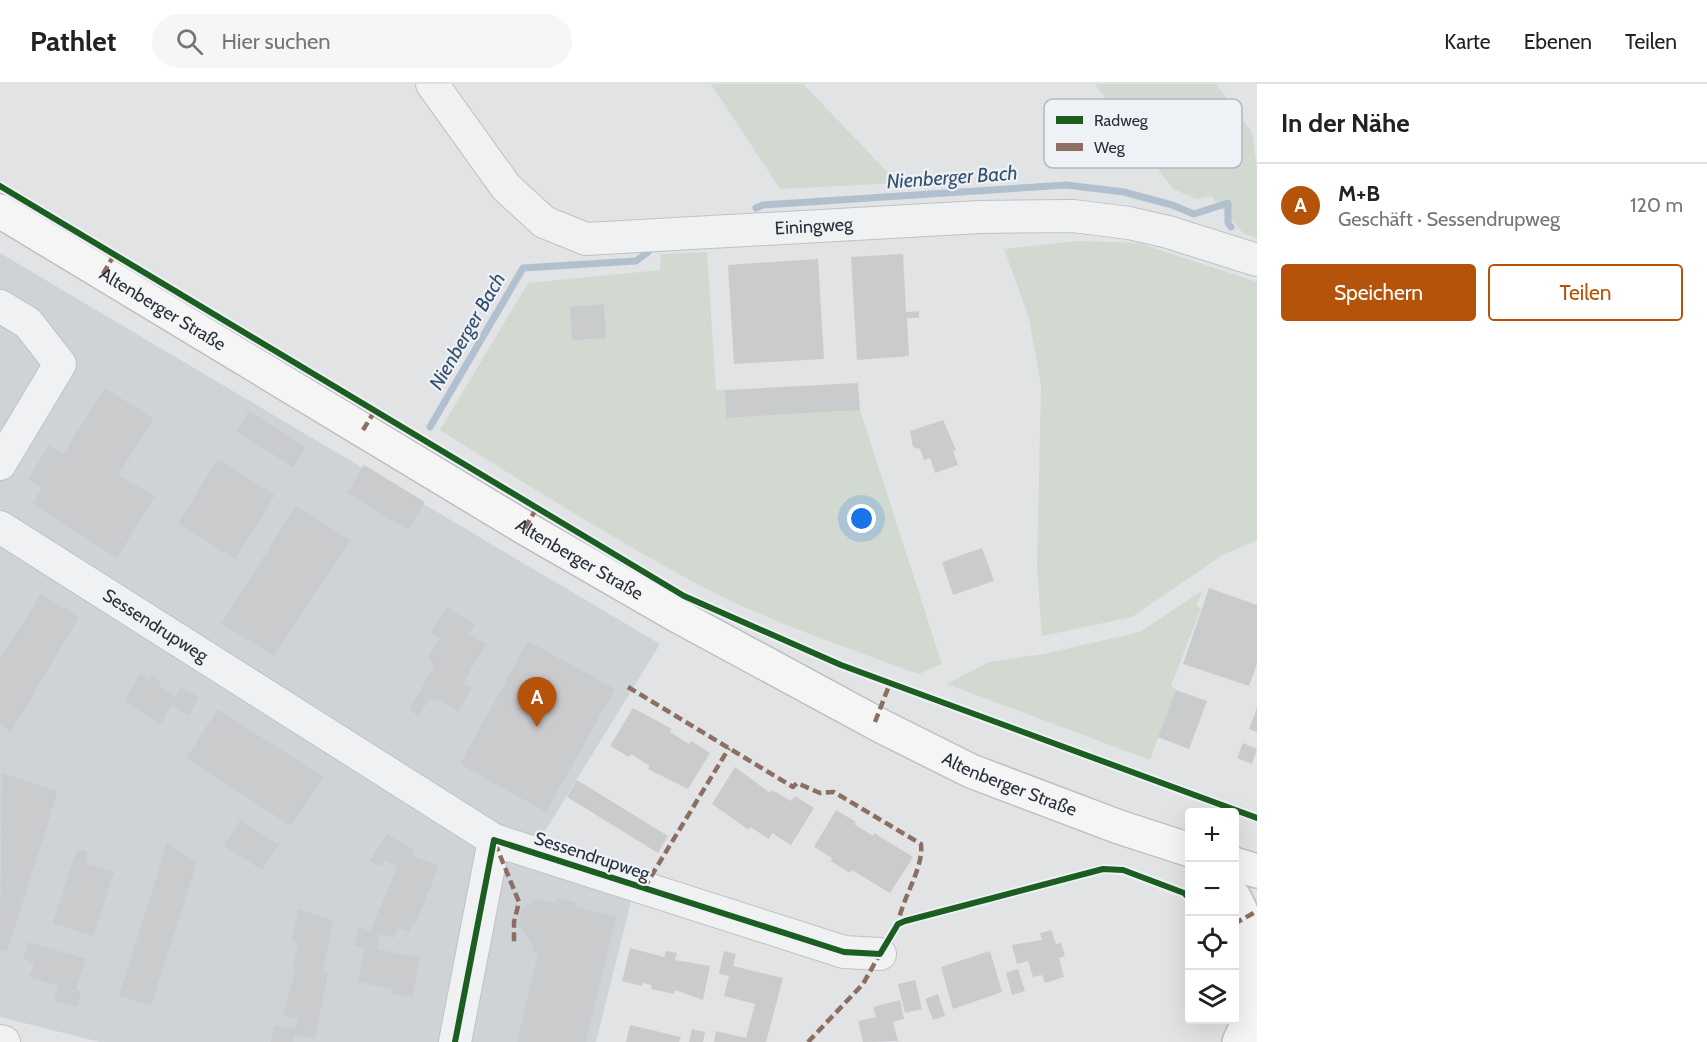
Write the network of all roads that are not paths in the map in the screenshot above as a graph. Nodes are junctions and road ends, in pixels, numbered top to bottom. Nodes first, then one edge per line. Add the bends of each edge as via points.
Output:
1 (432, 84) edge
2 (0, 211) edge
3 (1257, 260) edge
4 (0, 306) edge
5 (0, 464) edge
6 (0, 527) edge
7 (494, 840) junction
8 (1185, 848) edge
9 (1239, 866) edge
10 (1257, 871) edge
11 (1239, 908) edge
12 (880, 954) dead end
13 (1255, 1007) edge
14 (455, 1042) edge
15 (1239, 1042) edge

1 - 3 street, Einingweg via 506,187 544,222 586,239 980,217 1073,216 1168,232
2 - 8 main road, Altenberger Straße via 676,615 971,771
4 - 5 street via 28,323 60,364
6 - 7 street, Sessendrupweg
7 - 12 street, Sessendrupweg via 844,952
7 - 14 street
9 - 10 main road
11 - 13 main road via 1253,940
13 - 15 main road

